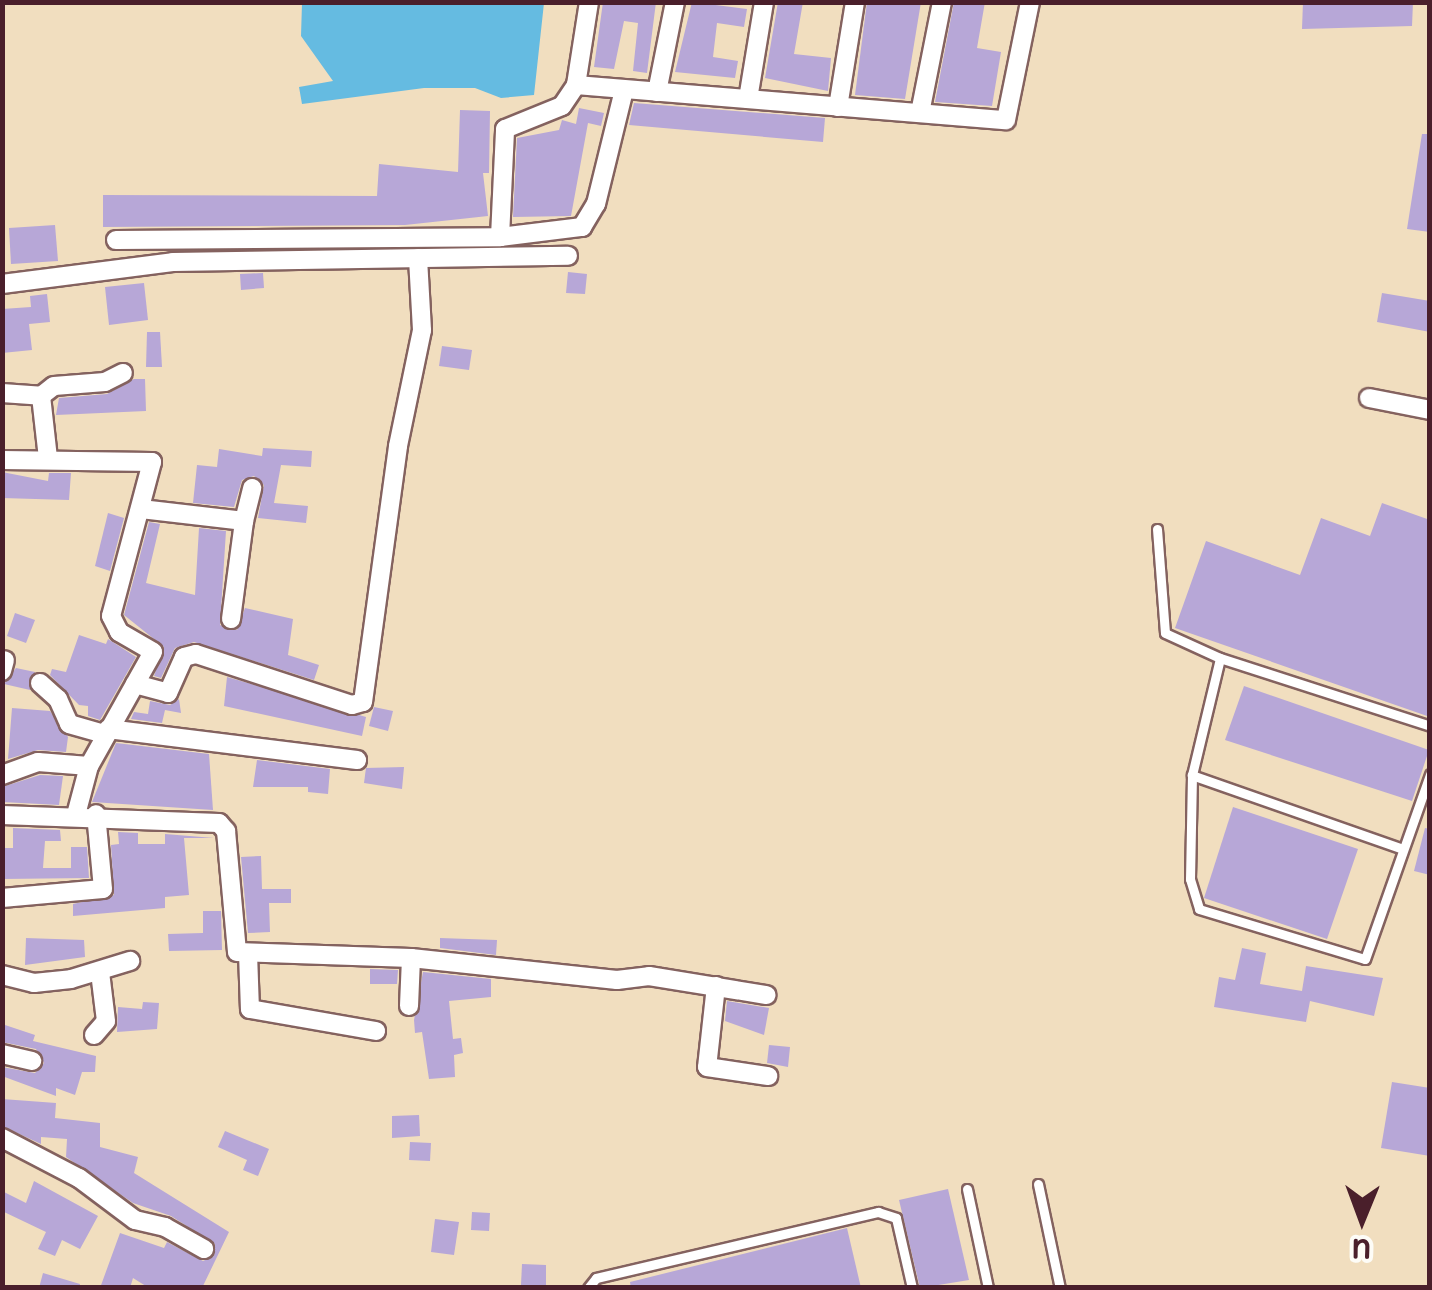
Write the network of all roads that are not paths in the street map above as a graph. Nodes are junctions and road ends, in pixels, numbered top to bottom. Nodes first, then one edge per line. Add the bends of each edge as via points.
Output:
1 (589, 2) edge
2 (675, 2) edge
3 (764, 2) edge
4 (855, 2) edge
5 (942, 2) edge
6 (1030, 2) edge
7 (576, 86) junction
8 (624, 90) junction
9 (658, 92) junction
10 (748, 99) junction
11 (838, 107) junction
12 (920, 114) junction
13 (500, 237) junction
14 (116, 240) dead end
15 (174, 252) junction
16 (568, 256) dead end
17 (418, 258) junction
18 (2, 284) edge
19 (123, 373) dead end
20 (2, 392) edge
21 (41, 396) junction
22 (1369, 398) dead end
23 (1430, 410) edge
24 (48, 458) junction
25 (2, 460) edge
26 (252, 488) dead end
27 (142, 510) junction
28 (244, 521) junction
29 (1157, 529) dead end
30 (230, 619) dead end
31 (1220, 658) junction
32 (40, 683) dead end
33 (134, 684) junction
34 (1430, 726) edge
35 (107, 731) junction
36 (356, 760) dead end
37 (89, 766) junction
38 (1430, 774) edge
39 (2, 775) edge
40 (1192, 775) junction
41 (96, 814) junction
42 (2, 815) edge
43 (76, 815) junction
44 (1402, 849) junction
45 (2, 898) edge
46 (248, 953) junction
47 (411, 958) junction
48 (130, 961) dead end
49 (100, 972) junction
50 (2, 976) edge
51 (716, 986) junction
52 (766, 995) dead end
53 (409, 1006) dead end
54 (376, 1031) dead end
55 (94, 1035) dead end
56 (2, 1054) edge
57 (32, 1062) dead end
58 (768, 1076) dead end
59 (2, 1138) edge
60 (1038, 1184) dead end
61 (967, 1189) dead end
62 (204, 1249) dead end
63 (588, 1288) edge
64 (912, 1288) edge
65 (988, 1288) edge
66 (1060, 1288) edge

1 - 7 street
2 - 9 street
3 - 10 street
4 - 11 street
5 - 12 street
6 - 12 street via 1006,120
7 - 8 street
7 - 13 street via 562,106 505,129
8 - 9 street
8 - 13 street via 589,221
9 - 10 street
10 - 11 street
11 - 12 street
13 - 15 street
14 - 15 street
15 - 17 street
15 - 18 street
16 - 17 street
17 - 33 street via 422,330 398,446 362,702 352,705 196,654 184,657 168,694
19 - 21 street via 105,382 54,386
20 - 21 street
21 - 24 street
22 - 23 street
24 - 25 street
24 - 27 street via 151,460
26 - 28 street
27 - 28 street
27 - 33 street via 111,616 119,632 153,648
28 - 30 street
29 - 31 lane via 1165,633
31 - 34 lane
31 - 40 lane
32 - 35 street via 58,699 69,724
33 - 35 street
35 - 36 street
35 - 37 street
37 - 39 street via 42,762
37 - 43 street
38 - 44 lane
40 - 44 lane
40 - 44 lane via 1190,878 1199,909 1365,959
41 - 43 street
41 - 45 street via 103,889
41 - 46 street via 222,825 237,952
42 - 43 street
46 - 47 street
46 - 54 street via 250,1009
47 - 51 street
47 - 53 street
48 - 49 street
49 - 50 street via 34,982
49 - 55 street via 106,1021
51 - 52 street
51 - 58 street via 707,1067
56 - 57 street
59 - 62 street via 79,1178 134,1220 165,1227
60 - 66 lane
61 - 65 lane
63 - 64 lane via 596,1278 878,1212 896,1218

